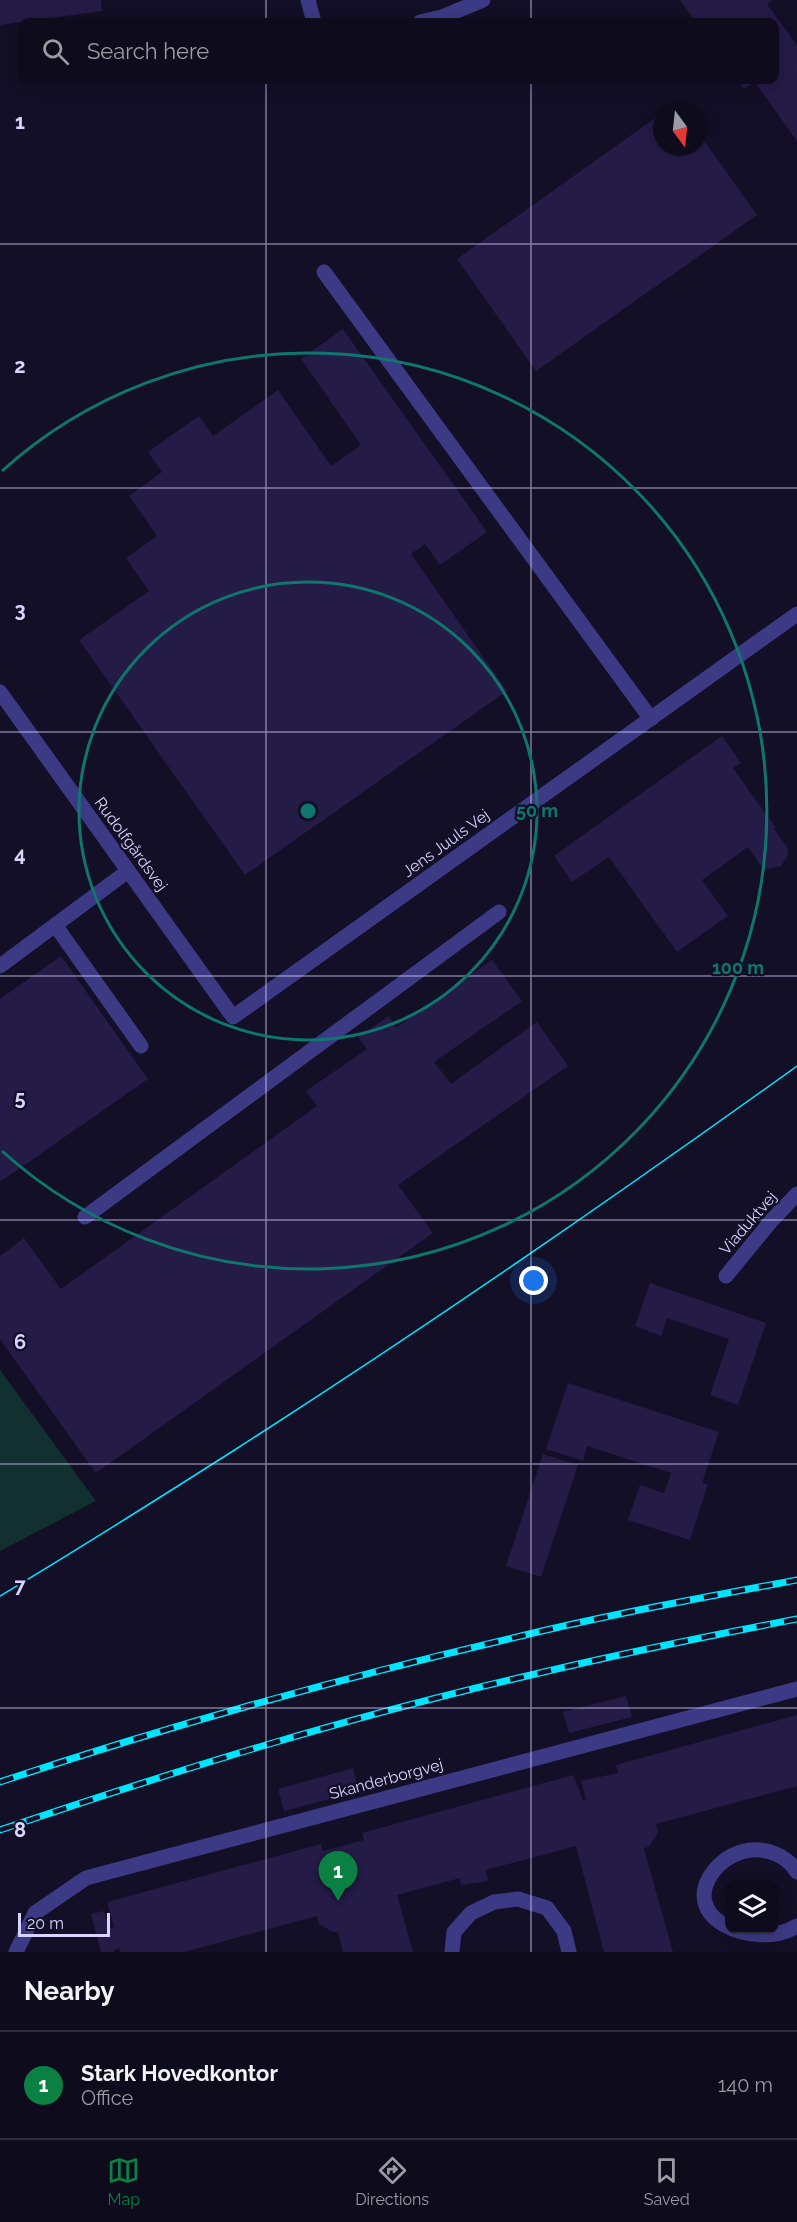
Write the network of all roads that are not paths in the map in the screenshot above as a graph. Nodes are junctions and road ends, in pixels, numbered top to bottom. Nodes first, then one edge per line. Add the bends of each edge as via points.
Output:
1 (308, 0) edge
2 (483, 0) edge
3 (313, 18) edge
4 (438, 18) edge
5 (324, 272) dead end
6 (797, 614) edge
7 (0, 692) edge
8 (651, 719) junction
9 (128, 871) junction
10 (499, 912) dead end
11 (55, 925) junction
12 (0, 966) edge
13 (233, 1017) joint
14 (141, 1046) dead end
15 (797, 1194) edge
16 (85, 1217) dead end
17 (726, 1276) dead end
18 (797, 1689) edge
19 (797, 1872) edge
20 (795, 1934) edge
21 (738, 1946) dead end
22 (755, 1949) dead end
23 (16, 1952) edge
24 (452, 1952) edge
25 (569, 1952) edge

1 - 3 street
2 - 4 street
5 - 8 street
6 - 8 street, Jens Juuls Vej
7 - 9 street, Rudolfgårdsvej
8 - 13 street, Jens Juuls Vej
9 - 11 street
9 - 13 street, Rudolfgårdsvej
10 - 16 street
11 - 12 street
11 - 14 street
15 - 17 street, Viaduktvej
18 - 23 street, Skanderborgvej via 86,1878 35,1913
19 - 21 street via 776,1853 758,1849 741,1851 725,1859 713,1872 705,1900 708,1917 717,1932
20 - 22 street via 781,1943
24 - 25 street via 453,1932 471,1913 494,1902 518,1899 546,1908 564,1931

